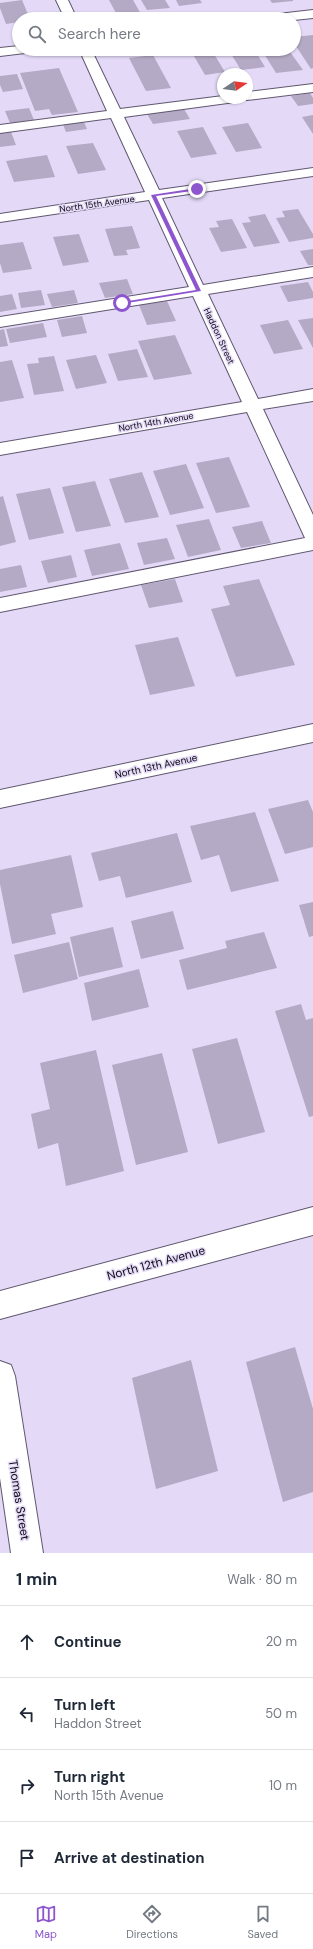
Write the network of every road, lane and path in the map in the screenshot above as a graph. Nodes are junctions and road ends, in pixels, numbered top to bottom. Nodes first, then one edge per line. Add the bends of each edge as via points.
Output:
1 (62, 0) edge
2 (68, 12) edge
3 (313, 14) edge
4 (301, 15) edge
5 (12, 50) edge
6 (0, 52) edge
7 (88, 56) edge
8 (313, 88) edge
9 (253, 95) edge
10 (217, 100) edge
11 (115, 114) junction
12 (0, 129) edge
13 (313, 172) edge
14 (154, 195) junction
15 (0, 218) edge
16 (313, 272) edge
17 (199, 291) junction
18 (0, 322) edge
19 (313, 396) edge
20 (252, 406) junction
21 (0, 449) edge
22 (313, 535) edge
23 (313, 543) edge
24 (0, 604) edge
25 (313, 733) edge
26 (0, 799) edge
27 (313, 1221) edge
28 (0, 1305) edge
29 (0, 1376) edge
30 (27, 1553) edge

1 - 2 street
3 - 4 street
5 - 6 street
7 - 11 street, Haddon Street
8 - 9 street
10 - 11 street
11 - 12 street
11 - 14 street, Haddon Street
13 - 14 street, North 15th Avenue
14 - 15 street, North 15th Avenue
14 - 17 street, Haddon Street
16 - 17 street
17 - 18 street
17 - 20 street, Haddon Street
19 - 20 street, North 14th Avenue
20 - 21 street, North 14th Avenue
20 - 22 street, Haddon Street
23 - 24 street
25 - 26 street, North 13th Avenue
27 - 28 street, North 12th Avenue
29 - 30 street, Thomas Street

